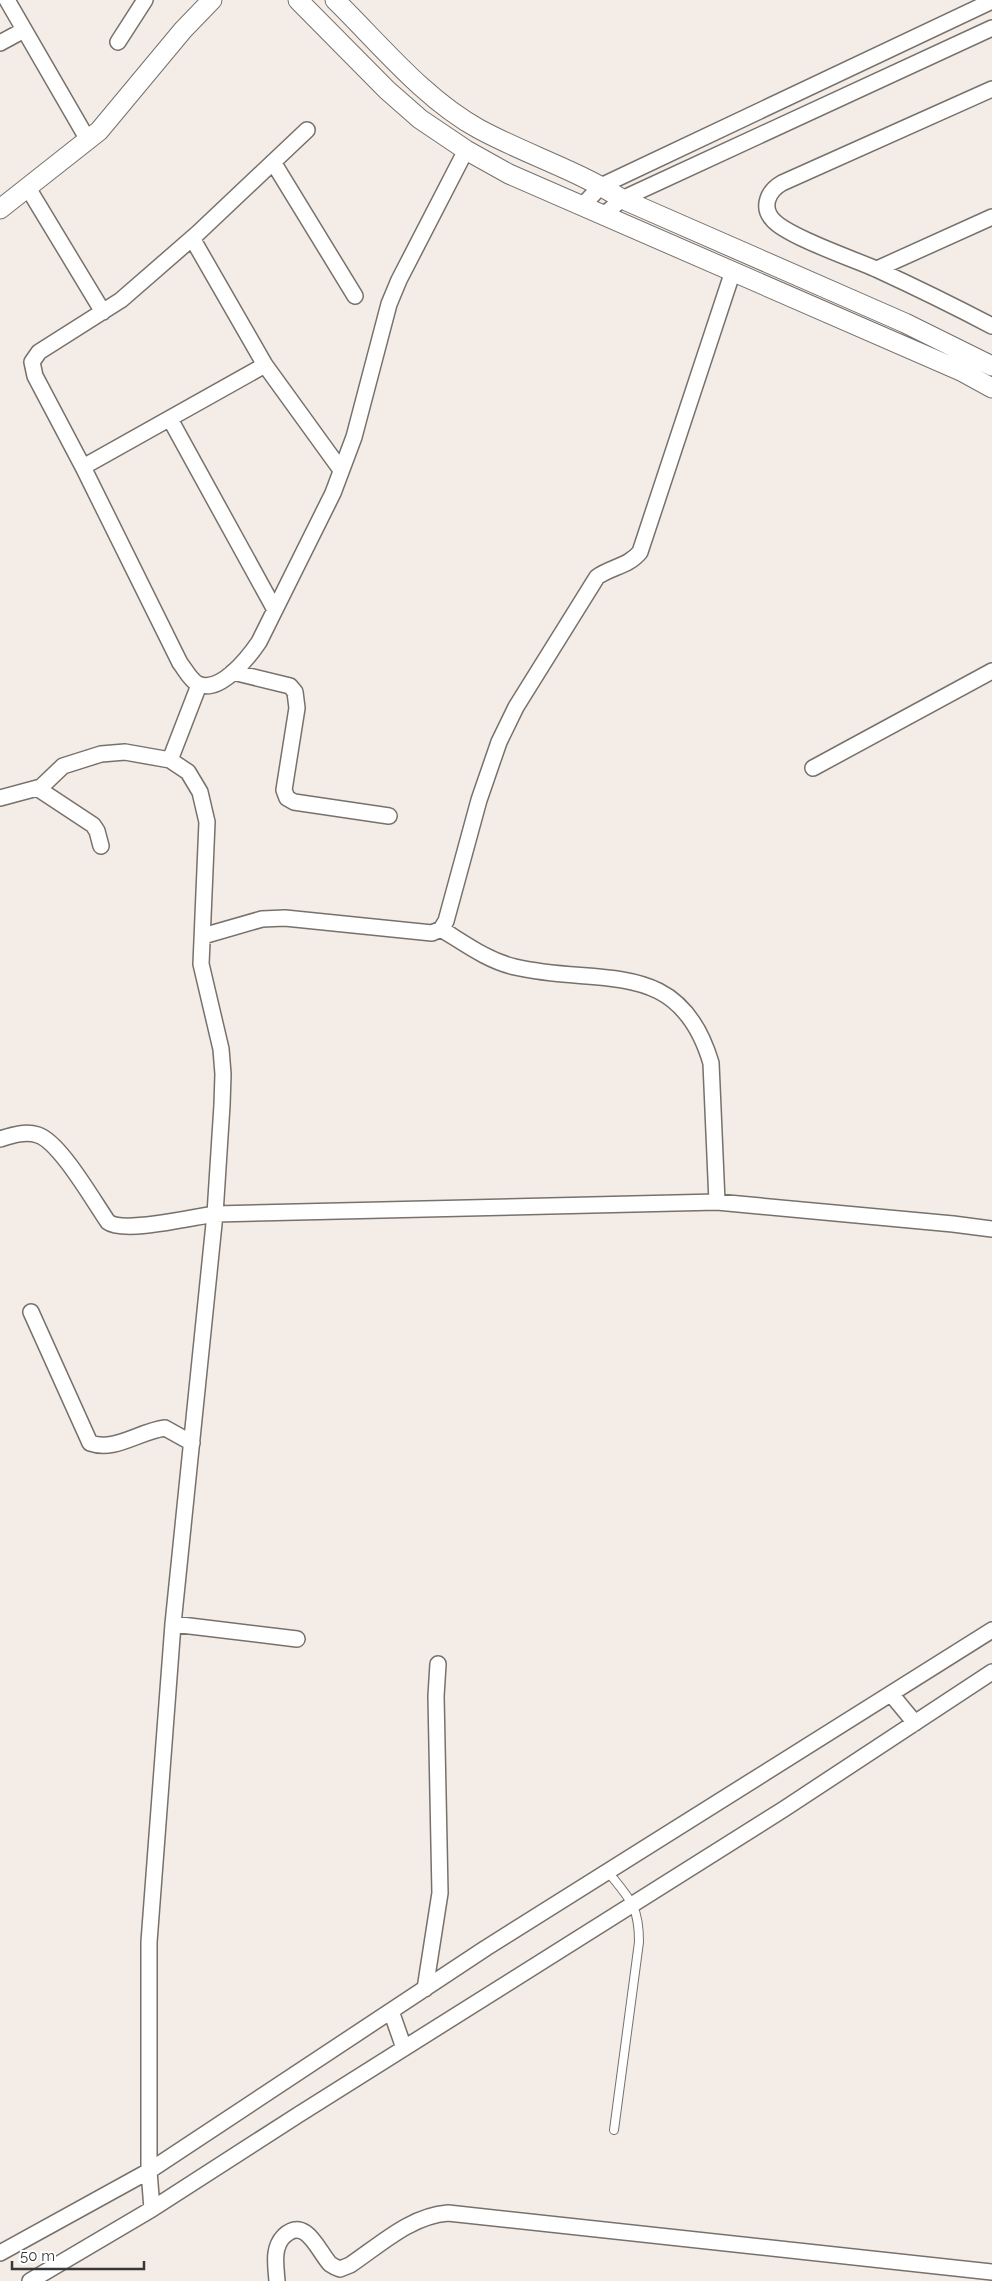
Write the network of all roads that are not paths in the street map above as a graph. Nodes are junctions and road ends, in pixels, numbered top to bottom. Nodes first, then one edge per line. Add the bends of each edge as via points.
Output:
1 (7, 0) edge
2 (145, 0) edge
3 (212, 0) edge
4 (298, 0) edge
5 (335, 0) edge
6 (992, 1) edge
7 (992, 28) edge
8 (24, 30) junction
9 (118, 42) dead end
10 (0, 44) edge
11 (992, 89) edge
12 (307, 130) dead end
13 (88, 140) junction
14 (466, 150) junction
15 (273, 162) junction
16 (601, 186) junction
17 (28, 188) junction
18 (622, 199) junction
19 (583, 205) junction
20 (0, 209) edge
21 (605, 214) junction
22 (992, 217) edge
23 (192, 238) junction
24 (877, 269) junction
25 (733, 271) junction
26 (355, 296) dead end
27 (104, 312) junction
28 (992, 326) edge
29 (266, 365) junction
30 (992, 366) edge
31 (992, 388) edge
32 (170, 418) junction
33 (83, 467) junction
34 (341, 470) junction
35 (275, 610) junction
36 (992, 671) edge
37 (233, 672) junction
38 (199, 684) junction
39 (170, 760) junction
40 (813, 768) dead end
41 (37, 788) junction
42 (0, 798) edge
43 (389, 816) dead end
44 (101, 846) dead end
45 (441, 929) junction
46 (203, 936) junction
47 (0, 1139) edge
48 (717, 1202) junction
49 (215, 1214) junction
50 (992, 1229) edge
51 (31, 1312) dead end
52 (192, 1443) junction
53 (173, 1624) junction
54 (992, 1630) edge
55 (297, 1638) dead end
56 (438, 1664) dead end
57 (992, 1672) edge
58 (892, 1694) junction
59 (915, 1723) junction
60 (608, 1872) junction
61 (633, 1904) junction
62 (425, 1989) junction
63 (391, 2011) junction
64 (404, 2048) junction
65 (614, 2130) dead end
66 (149, 2171) junction
67 (152, 2210) junction
68 (0, 2253) edge
69 (992, 2272) edge
70 (30, 2281) edge
71 (277, 2281) edge

1 - 8 street
2 - 9 street
3 - 13 street
4 - 14 street via 387,90 420,119
5 - 16 street via 446,107 478,129
6 - 16 street
7 - 18 street
8 - 10 street
8 - 13 street
11 - 24 street via 782,182 770,193 767,200 772,219 786,230
12 - 15 street
13 - 17 street
14 - 19 street via 509,174
14 - 34 street via 389,304 354,437
15 - 23 street
15 - 26 street
16 - 18 street
16 - 19 street
17 - 20 street
17 - 27 street
18 - 21 street
18 - 30 street via 905,322
19 - 21 street
21 - 25 street
22 - 24 street
23 - 27 street
23 - 29 street
24 - 28 street
25 - 31 street via 961,371
25 - 45 street via 640,552 635,559 597,577 516,707 493,758
27 - 33 street via 39,352 32,362 35,376
29 - 32 street
29 - 34 street
32 - 33 street
32 - 35 street
33 - 38 street via 180,663
34 - 35 street
35 - 37 street via 259,642
36 - 40 street
37 - 38 street via 218,683
37 - 43 street via 290,686 295,692 297,708 284,790 287,798 294,802
38 - 39 street
39 - 41 street via 125,752 101,754 63,766 46,784
39 - 46 street via 188,772 195,782 207,822
41 - 42 street
41 - 44 street via 93,825
45 - 46 street via 432,933 285,918 262,919
45 - 48 street via 496,961 515,967 605,977 640,984 673,998 696,1024 711,1063
46 - 49 street via 201,964 221,1049 223,1074
47 - 49 street via 18,1133 38,1135 50,1142 112,1225 134,1227
48 - 49 street
48 - 50 street
49 - 52 street
51 - 52 street via 90,1443 111,1445 165,1428
52 - 53 street
53 - 55 street
53 - 66 street via 149,1942
54 - 58 street
56 - 62 street via 440,1893
57 - 59 street
58 - 59 street
58 - 60 street
59 - 61 street
60 - 61 lane
60 - 62 street
61 - 64 street
61 - 65 lane via 639,1921 639,1942
62 - 63 street
63 - 64 street
63 - 66 street
64 - 67 street
66 - 67 street
66 - 68 street
67 - 70 street
69 - 71 street via 448,2214 430,2215 416,2221 340,2269 331,2265 308,2234 300,2230 290,2231 276,2249

